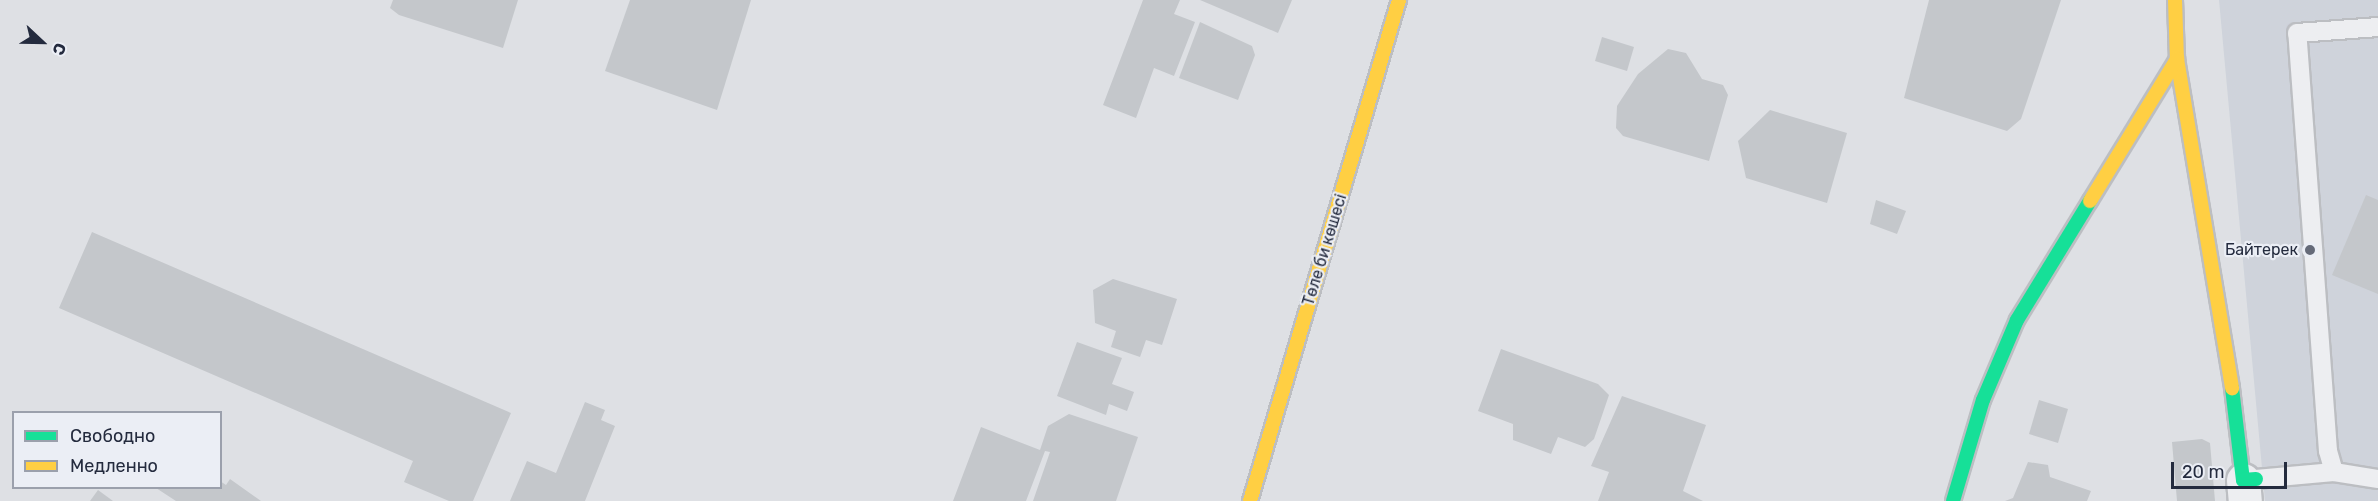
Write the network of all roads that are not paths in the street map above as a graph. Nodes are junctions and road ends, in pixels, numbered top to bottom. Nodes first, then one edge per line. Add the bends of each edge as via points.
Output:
1 (1399, 0) edge
2 (2175, 0) edge
3 (2378, 27) edge
4 (2177, 59) junction
5 (2334, 472) junction
6 (2378, 479) edge
7 (2248, 487) edge
8 (1251, 501) edge
9 (1953, 501) edge

1 - 8 street, Төле би көшесі
2 - 4 street
3 - 5 lane via 2297,33 2328,451
4 - 7 street via 2224,314
4 - 9 street via 2018,321 1983,400
5 - 6 lane
5 - 7 lane

